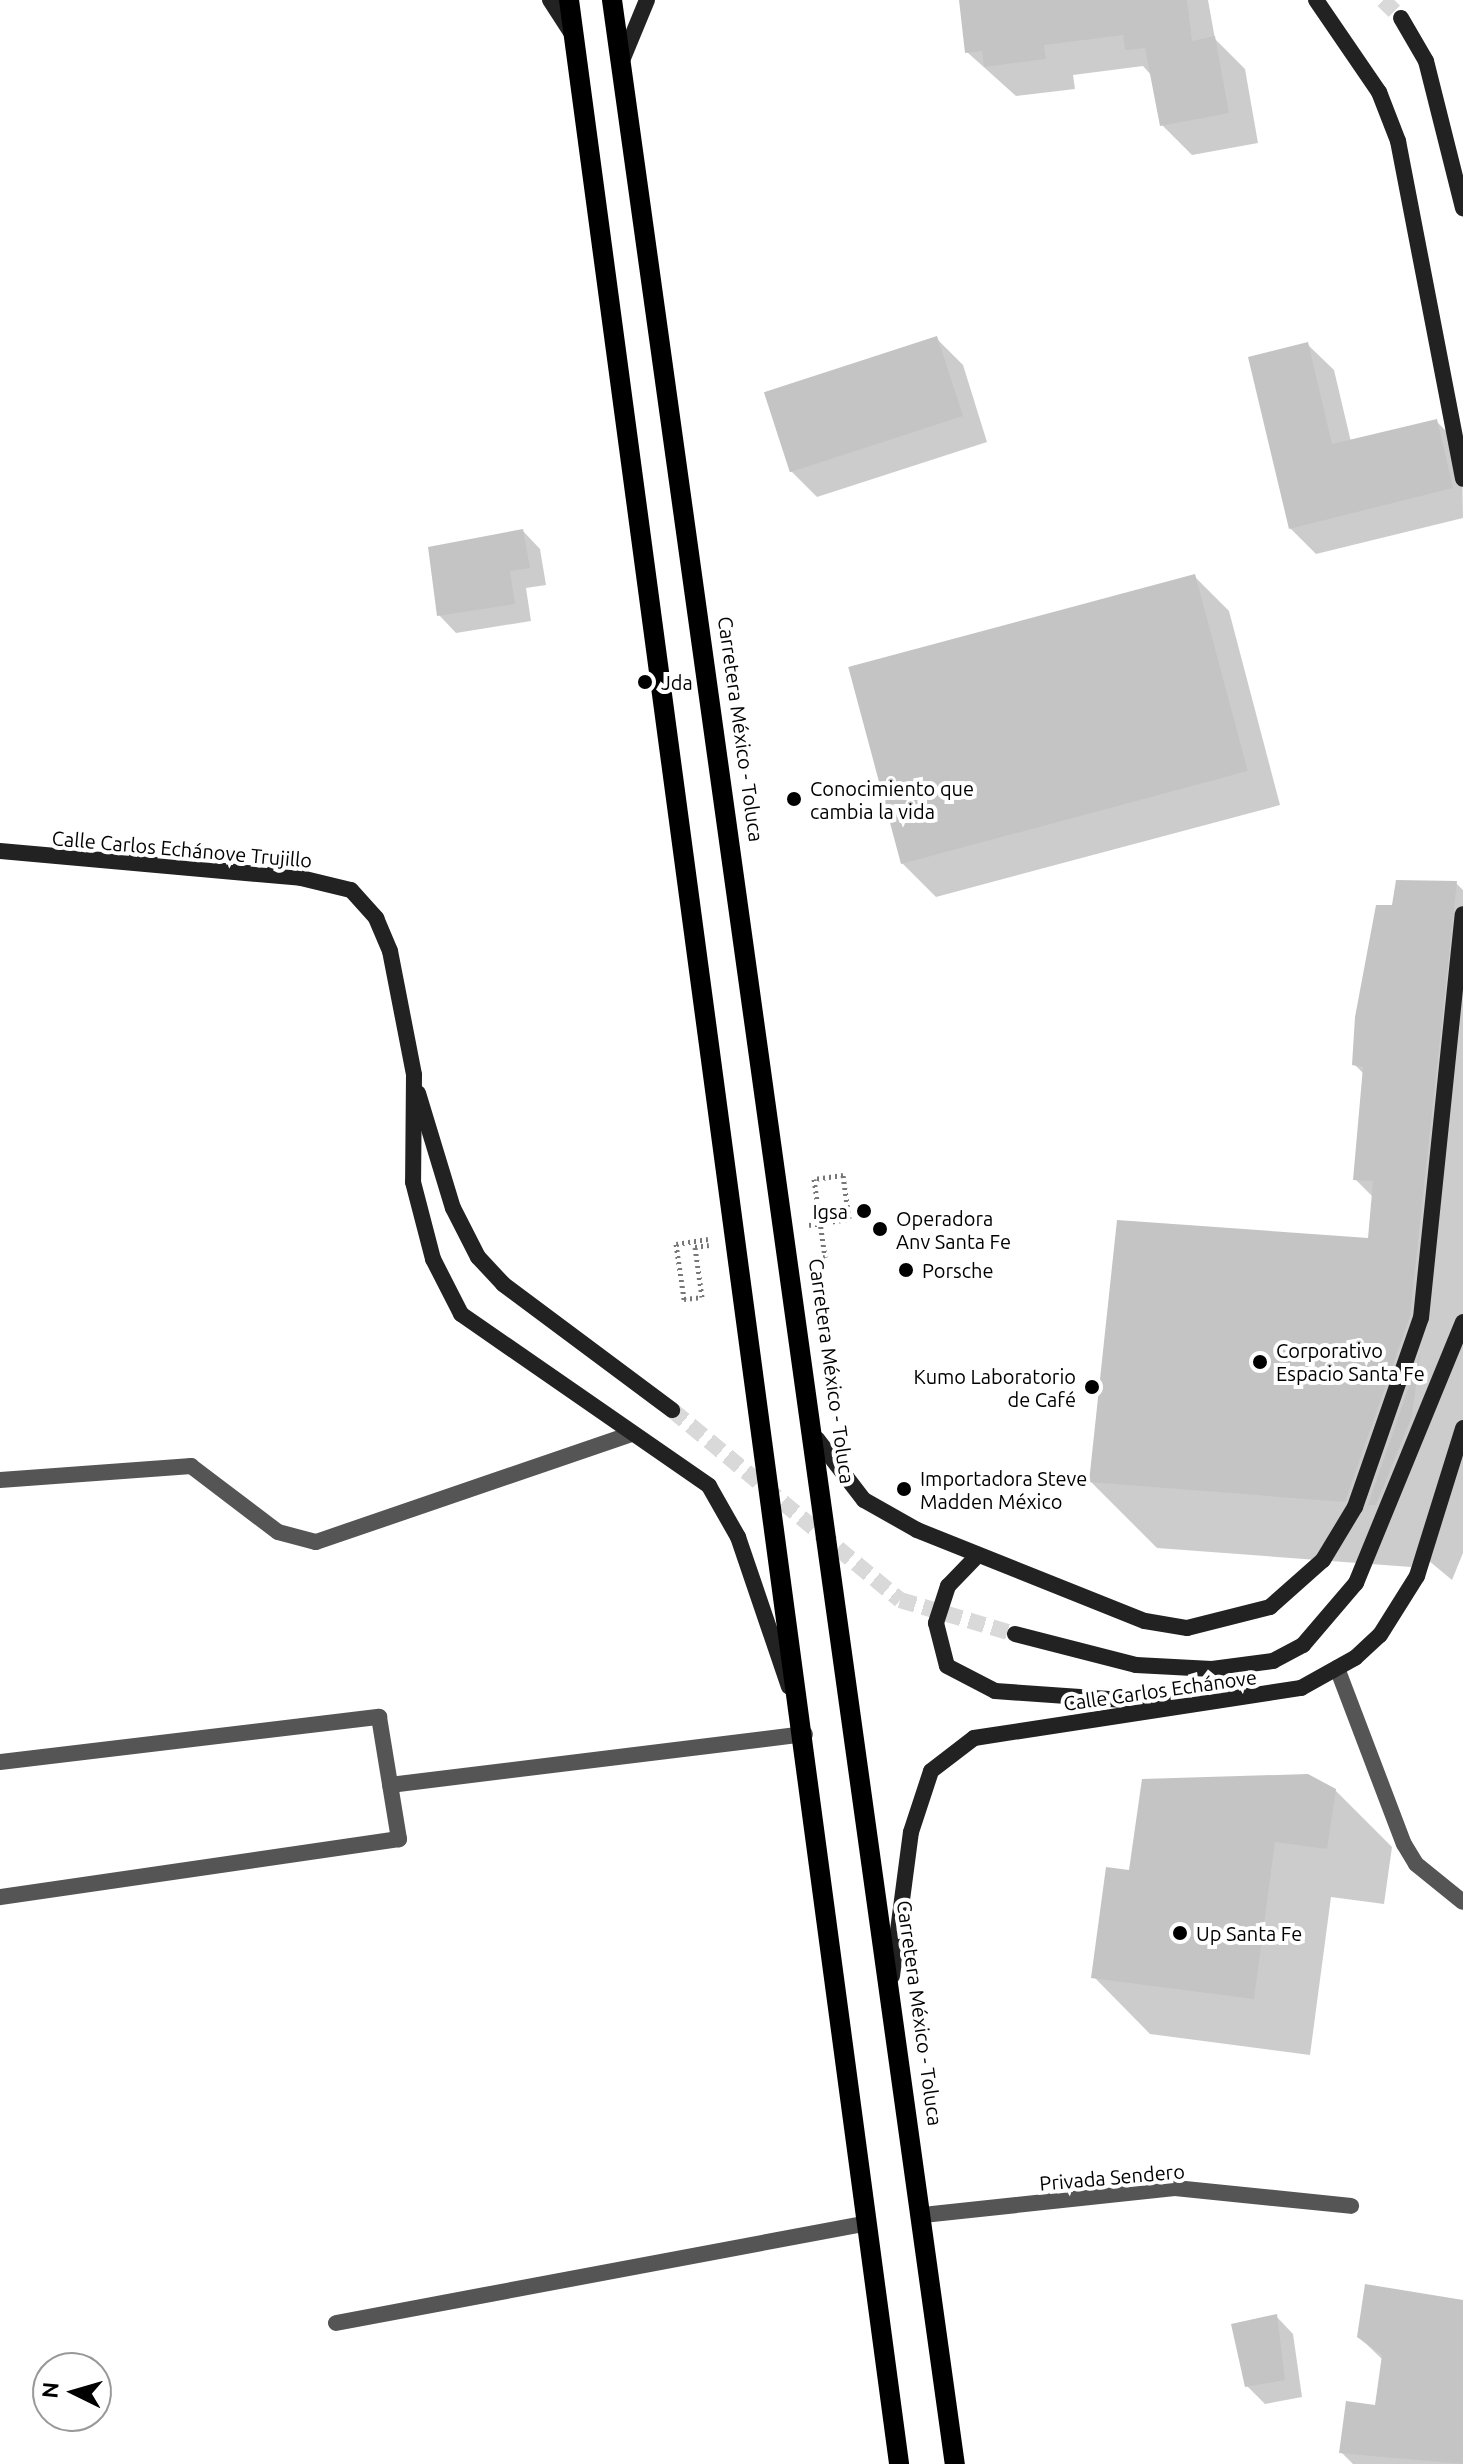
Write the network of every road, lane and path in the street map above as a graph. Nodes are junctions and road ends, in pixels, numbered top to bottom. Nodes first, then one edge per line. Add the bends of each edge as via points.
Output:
1 (550, 0) edge
2 (569, 0) edge
3 (612, 0) edge
4 (647, 0) edge
5 (1316, 0) edge
6 (1401, 18) tunnel mouth
7 (574, 36) junction
8 (621, 64) junction
9 (1463, 208) edge
10 (1463, 479) edge
11 (0, 851) edge
12 (1463, 914) edge
13 (414, 1075) junction
14 (849, 1219) dead end
15 (676, 1244) dead end
16 (695, 1247) dead end
17 (825, 1257) dead end
18 (1463, 1322) edge
19 (672, 1410) tunnel mouth
20 (1463, 1428) edge
21 (631, 1434) junction
22 (817, 1439) junction
23 (0, 1480) edge
24 (977, 1556) junction
25 (1015, 1634) tunnel mouth
26 (1337, 1668) junction
27 (1204, 1708) junction
28 (805, 1734) junction
29 (0, 1762) edge
30 (390, 1785) junction
31 (0, 1897) edge
32 (1463, 1902) edge
33 (892, 1982) junction
34 (1351, 2206) dead end
35 (923, 2215) junction
36 (868, 2223) junction
37 (336, 2323) dead end
38 (899, 2464) edge
39 (955, 2464) edge

1 - 7 street
2 - 7 main road
3 - 8 main road, Carretera México - Toluca
4 - 8 street
5 - 10 street via 1379,92 1398,141
6 - 9 street via 1426,61
7 - 28 main road
8 - 22 main road, Carretera México - Toluca
11 - 13 street, Calle Carlos Echánove Trujillo via 301,878 351,890 376,918 390,951
12 - 24 street via 1434,1243 1421,1318 1355,1507 1323,1560 1270,1607 1187,1628 1145,1621
13 - 19 street via 453,1208 478,1257 503,1284
13 - 21 street, Calle Carlos Echánove Trujillo via 413,1182 433,1259 461,1314
14 - 17 path via 843,1175 814,1179
15 - 16 path via 684,1299 702,1297
18 - 25 street via 1356,1583 1303,1645 1273,1661 1212,1669 1136,1665
20 - 26 street, Calle Carlos Echánove via 1417,1576 1380,1635
21 - 23 street via 316,1542 278,1532 191,1466
21 - 28 street, Calle Carlos Echánove Trujillo via 709,1486 738,1537
22 - 24 street via 864,1500
22 - 33 main road, Carretera México - Toluca
24 - 27 street via 948,1586 936,1623 947,1666 995,1691 1132,1696
26 - 27 street, Calle Carlos Echánove via 1301,1688
26 - 32 street via 1404,1844 1416,1864
27 - 33 street, Calle Carlos Echánove via 974,1738 931,1771 911,1832
28 - 30 street
28 - 36 main road
29 - 30 street via 379,1717
30 - 31 street via 399,1839
33 - 35 main road, Carretera México - Toluca
34 - 35 street, Privada Sendero via 1175,2188
35 - 39 main road, Carretera México - Toluca
36 - 37 street
36 - 38 main road

